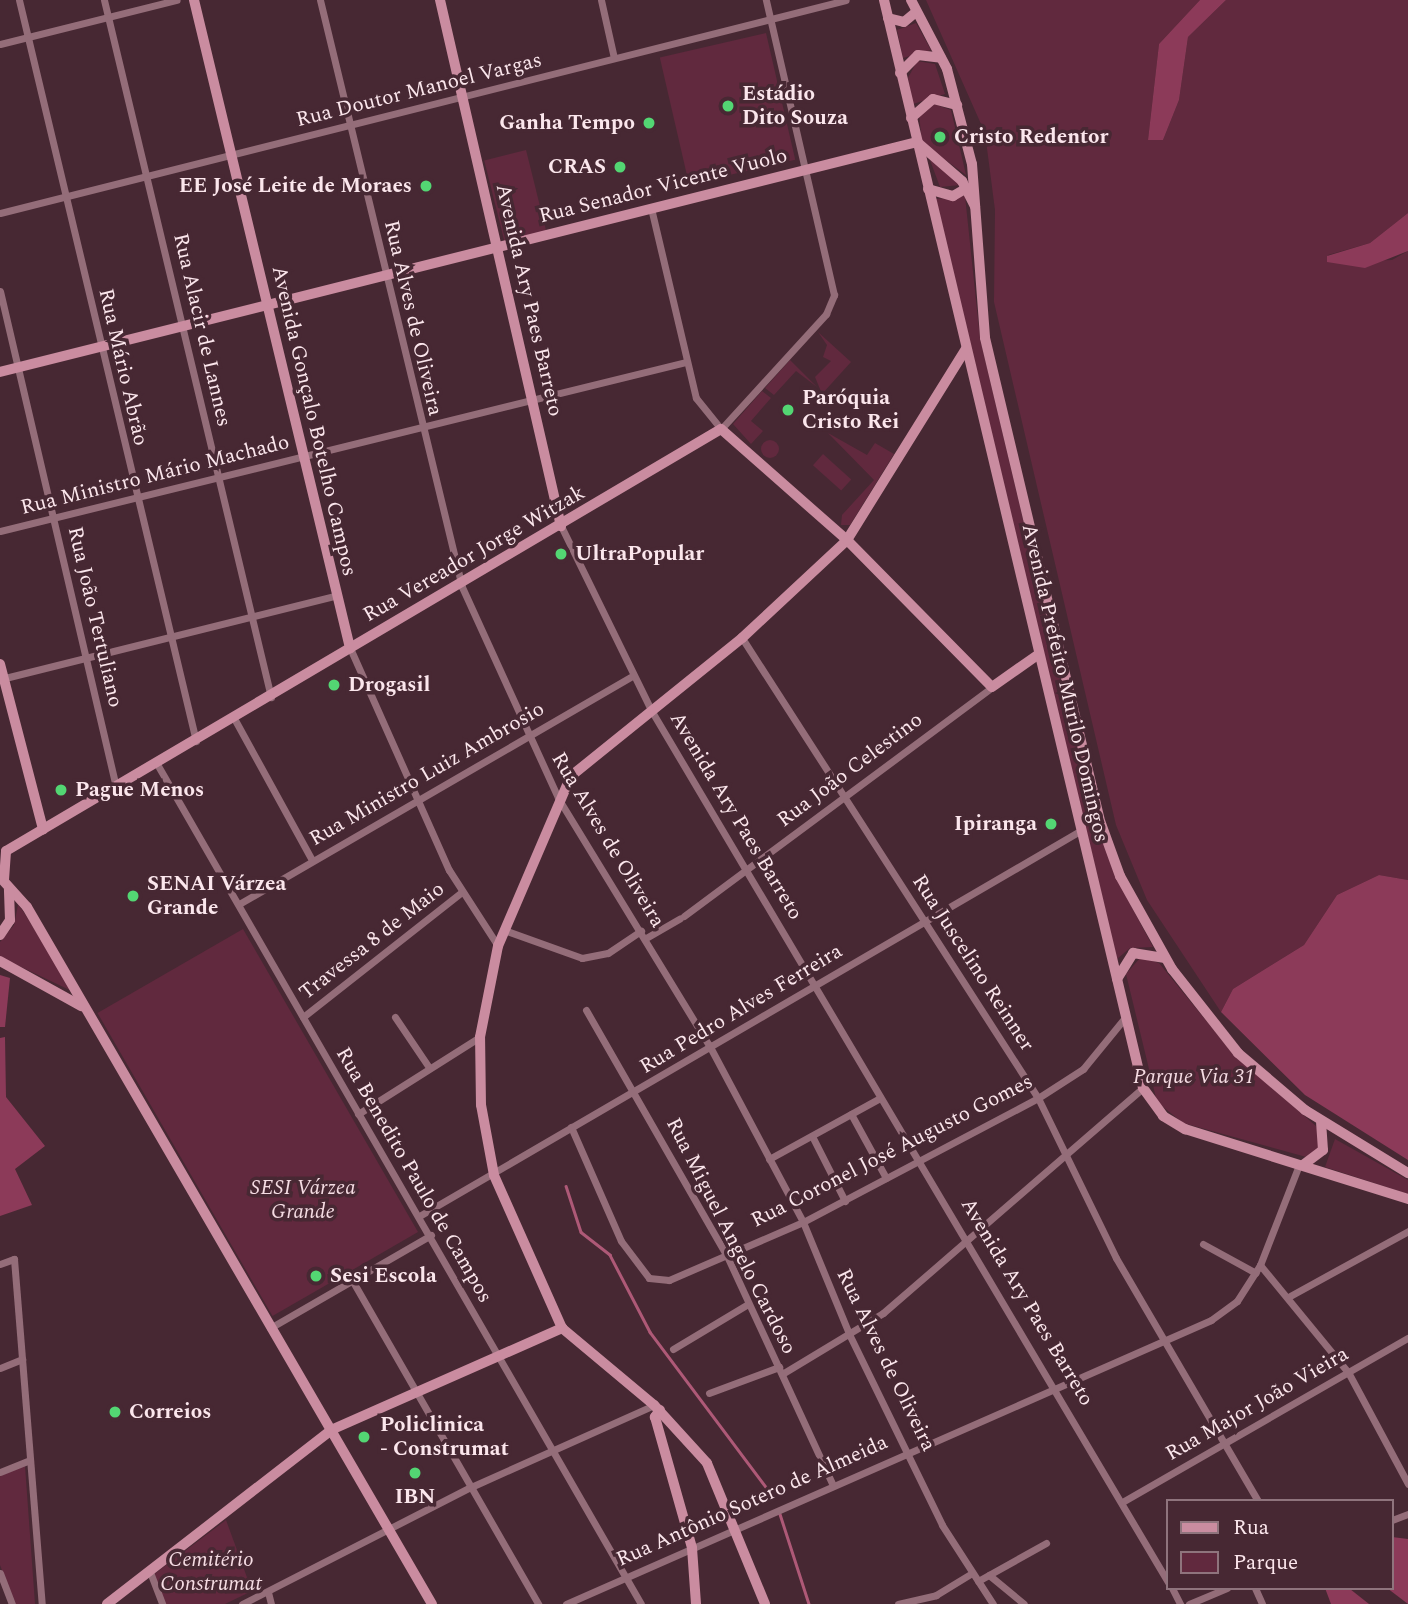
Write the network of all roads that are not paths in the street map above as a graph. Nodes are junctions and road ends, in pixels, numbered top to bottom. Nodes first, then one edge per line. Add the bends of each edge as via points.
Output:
1 (19, 0) edge
2 (104, 0) edge
3 (177, 0) edge
4 (194, 0) edge
5 (320, 0) edge
6 (440, 0) edge
7 (601, 0) edge
8 (766, 0) edge
9 (846, 0) edge
10 (884, 0) edge
11 (911, 0) edge
12 (916, 12) junction
13 (108, 16) junction
14 (888, 18) junction
15 (771, 19) junction
16 (27, 37) junction
17 (0, 44) edge
18 (614, 58) junction
19 (941, 58) junction
20 (900, 73) junction
21 (463, 96) junction
22 (957, 105) junction
23 (911, 118) junction
24 (350, 125) junction
25 (917, 142) junction
26 (231, 156) junction
27 (806, 170) junction
28 (146, 176) junction
29 (967, 188) junction
30 (928, 189) junction
31 (65, 197) junction
32 (651, 208) junction
33 (0, 213) edge
34 (979, 221) junction
35 (497, 247) junction
36 (385, 276) junction
37 (0, 291) edge
38 (268, 306) junction
39 (183, 325) junction
40 (100, 347) junction
41 (966, 349) junction
42 (686, 362) junction
43 (18, 367) junction
44 (0, 372) edge
45 (951, 373) junction
46 (972, 374) junction
47 (532, 398) junction
48 (420, 426) junction
49 (721, 429) junction
50 (304, 456) junction
51 (219, 477) junction
52 (136, 497) junction
53 (54, 517) junction
54 (561, 526) junction
55 (0, 531) edge
56 (847, 540) junction
57 (462, 587) junction
58 (335, 596) junction
59 (252, 617) junction
60 (170, 638) junction
61 (742, 638) junction
62 (350, 649) junction
63 (1039, 654) junction
64 (89, 659) junction
65 (0, 664) edge
66 (633, 676) junction
67 (2, 679) edge
68 (992, 687) junction
69 (271, 697) junction
70 (650, 710) junction
71 (235, 720) junction
72 (528, 735) junction
73 (196, 741) junction
74 (157, 764) junction
75 (116, 787) junction
76 (415, 798) junction
77 (558, 798) junction
78 (845, 798) junction
79 (43, 829) junction
80 (1080, 831) junction
81 (3, 851) edge
82 (312, 860) junction
83 (746, 874) junction
84 (4, 881) edge
85 (462, 892) junction
86 (239, 904) junction
87 (924, 919) junction
88 (504, 930) junction
89 (644, 934) junction
90 (0, 936) edge
91 (498, 946) junction
92 (1167, 960) junction
93 (0, 961) edge
94 (814, 985) junction
95 (1117, 985) junction
96 (586, 1010) dead end
97 (87, 1012) junction
98 (303, 1017) junction
99 (395, 1017) dead end
100 (1123, 1020) junction
101 (480, 1037) junction
102 (709, 1045) junction
103 (428, 1066) junction
104 (1143, 1088) junction
105 (636, 1093) junction
106 (880, 1098) junction
107 (1038, 1098) junction
108 (358, 1114) junction
109 (851, 1114) junction
110 (1319, 1120) junction
111 (571, 1127) junction
112 (812, 1136) junction
113 (1064, 1154) junction
114 (769, 1159) junction
115 (918, 1160) junction
116 (1299, 1166) junction
117 (1408, 1173) edge
118 (495, 1175) junction
119 (886, 1178) junction
120 (1408, 1199) edge
121 (845, 1201) junction
122 (421, 1215) junction
123 (803, 1222) junction
124 (1408, 1231) edge
125 (431, 1235) junction
126 (968, 1240) junction
127 (1203, 1244) dead end
128 (727, 1256) junction
129 (0, 1264) edge
130 (1258, 1269) junction
131 (352, 1280) junction
132 (1290, 1296) junction
133 (748, 1304) junction
134 (562, 1328) junction
135 (269, 1329) junction
136 (850, 1336) junction
137 (1408, 1338) edge
138 (1162, 1340) junction
139 (673, 1349) dead end
140 (498, 1357) junction
141 (22, 1359) junction
142 (0, 1368) edge
143 (781, 1371) junction
144 (1348, 1372) junction
145 (1054, 1384) junction
146 (709, 1393) dead end
147 (416, 1394) junction
148 (657, 1408) junction
149 (331, 1430) junction
150 (1225, 1443) junction
151 (911, 1450) junction
152 (554, 1451) junction
153 (29, 1460) junction
154 (0, 1472) edge
155 (832, 1483) junction
156 (1408, 1484) edge
157 (471, 1488) junction
158 (1257, 1499) edge
159 (1124, 1501) junction
160 (735, 1528) junction
161 (391, 1534) junction
162 (1046, 1543) dead end
163 (692, 1548) junction
164 (150, 1572) junction
165 (0, 1573) edge
166 (972, 1573) junction
167 (989, 1575) junction
168 (625, 1576) junction
169 (1166, 1578) edge
170 (978, 1581) junction
171 (1222, 1590) edge
172 (268, 1592) junction
173 (12, 1604) edge
174 (42, 1604) edge
175 (107, 1604) edge
176 (162, 1604) edge
177 (242, 1604) edge
178 (271, 1604) edge
179 (432, 1604) edge
180 (538, 1604) edge
181 (566, 1604) edge
182 (641, 1604) edge
183 (696, 1604) edge
184 (765, 1604) edge
185 (898, 1604) edge
186 (993, 1604) edge
187 (1024, 1604) edge
188 (1188, 1604) edge

1 - 16 street, Rua Mário Abrão
2 - 13 street, Rua Alacir de Lannes
3 - 13 street
4 - 26 street, Avenida Gonçalo Botelho Campos
5 - 24 street, Rua Alves de Oliveira
6 - 21 street, Avenida Ary Paes Barreto
7 - 18 street
8 - 15 street, Rua Vereador Jorge Witzak
9 - 15 street, Rua Doutor Manoel Vargas
10 - 14 street, Avenida Prefeito Murilo Domingos
11 - 12 street, Avenida Prefeito Murilo Domingos
12 - 14 street via 904,22
12 - 19 street, Avenida Prefeito Murilo Domingos
13 - 16 street
13 - 28 street, Rua Alacir de Lannes
14 - 20 street, Avenida Prefeito Murilo Domingos
15 - 18 street, Rua Doutor Manoel Vargas
15 - 27 street, Rua Vereador Jorge Witzak
16 - 17 street
16 - 31 street, Rua Mário Abrão
18 - 21 street, Rua Doutor Manoel Vargas
19 - 20 street via 918,55
19 - 22 street, Avenida Prefeito Murilo Domingos
20 - 23 street, Avenida Prefeito Murilo Domingos
21 - 24 street, Rua Doutor Manoel Vargas
21 - 35 street, Avenida Ary Paes Barreto
22 - 23 street via 933,99
22 - 34 street, Avenida Prefeito Murilo Domingos
23 - 25 street, Avenida Prefeito Murilo Domingos
24 - 26 street, Rua Doutor Manoel Vargas
24 - 36 street, Rua Alves de Oliveira
25 - 27 street, Rua Senador Vicente Vuolo
25 - 29 street
25 - 30 street, Avenida Prefeito Murilo Domingos
26 - 28 street, Rua Doutor Manoel Vargas
26 - 38 street, Avenida Gonçalo Botelho Campos
27 - 32 street, Rua Senador Vicente Vuolo
27 - 49 street, Rua Vereador Jorge Witzak via 834,295 826,314
28 - 31 street, Rua Doutor Manoel Vargas
28 - 39 street, Rua Alacir de Lannes
29 - 30 street via 953,196
29 - 34 street
30 - 41 street, Avenida Prefeito Murilo Domingos
31 - 33 street, Rua Doutor Manoel Vargas
31 - 40 street, Rua Mário Abrão
32 - 35 street, Rua Senador Vicente Vuolo
32 - 42 street
34 - 92 street, Avenida Prefeito Murilo Domingos via 985,338 1099,818 1120,876
35 - 36 street, Rua Senador Vicente Vuolo
35 - 47 street, Avenida Ary Paes Barreto
36 - 38 street, Rua Senador Vicente Vuolo
36 - 48 street, Rua Alves de Oliveira
37 - 43 street, Rua João Tertuliano
38 - 39 street, Rua Senador Vicente Vuolo
38 - 50 street, Avenida Gonçalo Botelho Campos
39 - 40 street, Rua Senador Vicente Vuolo
39 - 51 street, Rua Alacir de Lannes
40 - 43 street, Rua Senador Vicente Vuolo
40 - 52 street, Rua Mário Abrão
41 - 45 street
41 - 46 street, Avenida Prefeito Murilo Domingos
42 - 47 street, Rua Ministro Mário Machado
42 - 49 street via 698,405
43 - 44 street, Rua Senador Vicente Vuolo
43 - 53 street, Rua João Tertuliano
45 - 46 street
45 - 56 street
46 - 63 street, Avenida Prefeito Murilo Domingos
47 - 48 street, Rua Ministro Mário Machado
47 - 54 street, Avenida Ary Paes Barreto
48 - 50 street, Rua Ministro Mário Machado
48 - 57 street, Rua Alves de Oliveira
49 - 54 street, Rua Vereador Jorge Witzak
49 - 56 street
50 - 51 street, Rua Ministro Mário Machado
50 - 58 street, Avenida Gonçalo Botelho Campos
51 - 52 street, Rua Ministro Mário Machado
51 - 59 street, Rua Alacir de Lannes
52 - 53 street, Rua Ministro Mário Machado
52 - 60 street, Rua Mário Abrão
53 - 55 street, Rua Ministro Mário Machado
53 - 64 street, Rua João Tertuliano
54 - 57 street, Rua Vereador Jorge Witzak
54 - 66 street, Avenida Ary Paes Barreto
56 - 61 street
56 - 68 street
57 - 62 street, Rua Vereador Jorge Witzak
57 - 72 street, Rua Alves de Oliveira
58 - 59 street
58 - 62 street, Avenida Gonçalo Botelho Campos
59 - 60 street
59 - 69 street, Rua Alacir de Lannes
60 - 64 street
60 - 73 street, Rua Mário Abrão
61 - 70 street
61 - 78 street, Rua Juscelino Reinner
62 - 69 street, Rua Vereador Jorge Witzak
62 - 76 street, Avenida Gonçalo Botelho Campos
63 - 68 street, Rua João Celestino
63 - 80 street, Avenida Prefeito Murilo Domingos
64 - 67 street
64 - 75 street, Rua João Tertuliano
65 - 67 street
66 - 70 street, Avenida Ary Paes Barreto
66 - 72 street, Rua Ministro Luiz Ambrosio
67 - 79 street
68 - 78 street, Rua João Celestino
69 - 71 street, Rua Vereador Jorge Witzak
70 - 77 street via 588,758
70 - 83 street, Avenida Ary Paes Barreto
71 - 73 street, Rua Vereador Jorge Witzak
71 - 82 street
72 - 76 street, Rua Ministro Luiz Ambrosio
72 - 77 street, Rua Alves de Oliveira
73 - 74 street, Rua Vereador Jorge Witzak
74 - 75 street, Rua Vereador Jorge Witzak
74 - 86 street, Rua Benedito Paulo de Campos
75 - 79 street, Rua Vereador Jorge Witzak
76 - 82 street, Rua Ministro Luiz Ambrosio
76 - 85 street, Avenida Gonçalo Botelho Campos
77 - 88 street
77 - 89 street, Rua Alves de Oliveira
78 - 83 street, Rua João Celestino
78 - 87 street, Rua Juscelino Reinner
79 - 81 street, Rua Vereador Jorge Witzak
80 - 87 street, Rua Pedro Alves Ferreira
80 - 95 street, Avenida Prefeito Murilo Domingos
81 - 84 street, Rua Vereador Jorge Witzak
82 - 86 street, Rua Ministro Luiz Ambrosio
83 - 89 street, Rua João Celestino via 682,917
83 - 94 street, Avenida Ary Paes Barreto
84 - 90 street, Rua Vereador Jorge Witzak via 12,907
84 - 97 street via 27,906
85 - 91 street, Avenida Gonçalo Botelho Campos
85 - 98 street, Travessa 8 de Maio
86 - 98 street, Rua Benedito Paulo de Campos
87 - 94 street, Rua Pedro Alves Ferreira
87 - 107 street, Rua Juscelino Reinner
88 - 89 street, Rua João Celestino via 583,958 608,953
88 - 91 street
89 - 102 street, Rua Alves de Oliveira
91 - 101 street
92 - 95 street via 1150,951 1133,953 1119,967
92 - 110 street, Avenida Prefeito Murilo Domingos via 1238,1053
93 - 97 street via 61,989
94 - 102 street, Rua Pedro Alves Ferreira
94 - 106 street, Avenida Ary Paes Barreto
95 - 100 street, Avenida Prefeito Murilo Domingos
96 - 105 street, Rua Miguel Angelo Cardoso
97 - 135 street
98 - 108 street, Rua Benedito Paulo de Campos
99 - 103 street
100 - 104 street, Avenida Prefeito Murilo Domingos
100 - 107 street, Rua Coronel José Augusto Gomes via 1083,1069
101 - 103 street
101 - 118 street via 481,1105
102 - 105 street, Rua Pedro Alves Ferreira
102 - 114 street, Rua Alves de Oliveira
103 - 108 street
104 - 113 street
104 - 116 street, Avenida Prefeito Murilo Domingos via 1177,1125
105 - 111 street, Rua Pedro Alves Ferreira
105 - 128 street, Rua Miguel Angelo Cardoso
106 - 109 street
106 - 115 street, Avenida Ary Paes Barreto
107 - 113 street, Rua Juscelino Reinner
107 - 115 street, Rua Coronel José Augusto Gomes
108 - 122 street, Rua Benedito Paulo de Campos
109 - 112 street
109 - 119 street
110 - 116 street via 1324,1148 1311,1163
110 - 117 street, Avenida Prefeito Murilo Domingos
111 - 118 street, Rua Pedro Alves Ferreira
111 - 128 street, Rua Coronel José Augusto Gomes via 621,1241 657,1281
112 - 114 street
112 - 121 street
113 - 126 street
113 - 138 street, Rua Juscelino Reinner
114 - 123 street, Rua Alves de Oliveira
115 - 119 street, Rua Coronel José Augusto Gomes
115 - 126 street, Avenida Ary Paes Barreto
116 - 120 street, Avenida Prefeito Murilo Domingos
116 - 130 street, Rua Antônio Sotero de Almeida
118 - 122 street, Rua Pedro Alves Ferreira
118 - 134 street
119 - 121 street, Rua Coronel José Augusto Gomes
121 - 123 street, Rua Coronel José Augusto Gomes
122 - 125 street, Rua Benedito Paulo de Campos
123 - 128 street, Rua Coronel José Augusto Gomes
123 - 136 street, Rua Alves de Oliveira
124 - 132 street
125 - 131 street
125 - 140 street, Rua Benedito Paulo de Campos
126 - 136 street
126 - 145 street, Avenida Ary Paes Barreto
127 - 130 street
128 - 133 street, Rua Miguel Angelo Cardoso
129 - 141 street via 14,1259
130 - 132 street
130 - 138 street, Rua Antônio Sotero de Almeida via 1237,1301 1211,1320
131 - 135 street
131 - 147 street
132 - 144 street
133 - 139 street
133 - 143 street, Rua Miguel Angelo Cardoso
134 - 140 street
134 - 148 street
135 - 149 street
136 - 143 street
136 - 151 street, Rua Alves de Oliveira
137 - 144 street, Rua Major João Vieira
138 - 145 street, Rua Antônio Sotero de Almeida
138 - 150 street, Rua Juscelino Reinner
140 - 147 street
140 - 152 street, Rua Benedito Paulo de Campos
141 - 142 street
141 - 153 street
143 - 146 street
143 - 155 street, Rua Miguel Angelo Cardoso
144 - 150 street, Rua Major João Vieira
144 - 156 street
145 - 151 street, Rua Antônio Sotero de Almeida
145 - 159 street, Avenida Ary Paes Barreto
147 - 149 street
147 - 157 street
148 - 152 street
148 - 160 street via 707,1463
148 - 163 street via 655,1417
149 - 161 street
149 - 164 street
150 - 158 street, Rua Juscelino Reinner
150 - 159 street, Rua Major João Vieira
151 - 155 street, Rua Antônio Sotero de Almeida
151 - 166 street, Rua Alves de Oliveira via 942,1525
152 - 157 street
152 - 168 street, Rua Benedito Paulo de Campos
153 - 154 street
153 - 174 street
155 - 160 street, Rua Antônio Sotero de Almeida
157 - 161 street
157 - 180 street
159 - 169 street, Avenida Ary Paes Barreto
160 - 163 street, Rua Antônio Sotero de Almeida
160 - 184 street
161 - 172 street
161 - 179 street
162 - 167 street
163 - 168 street, Rua Antônio Sotero de Almeida
163 - 183 street
164 - 175 street
164 - 176 street
165 - 173 street
166 - 170 street, Rua Alves de Oliveira
166 - 185 street via 936,1595
167 - 170 street
167 - 187 street
168 - 181 street, Rua Antônio Sotero de Almeida
168 - 182 street, Rua Benedito Paulo de Campos
170 - 186 street, Rua Alves de Oliveira
171 - 188 street
172 - 177 street
172 - 178 street

